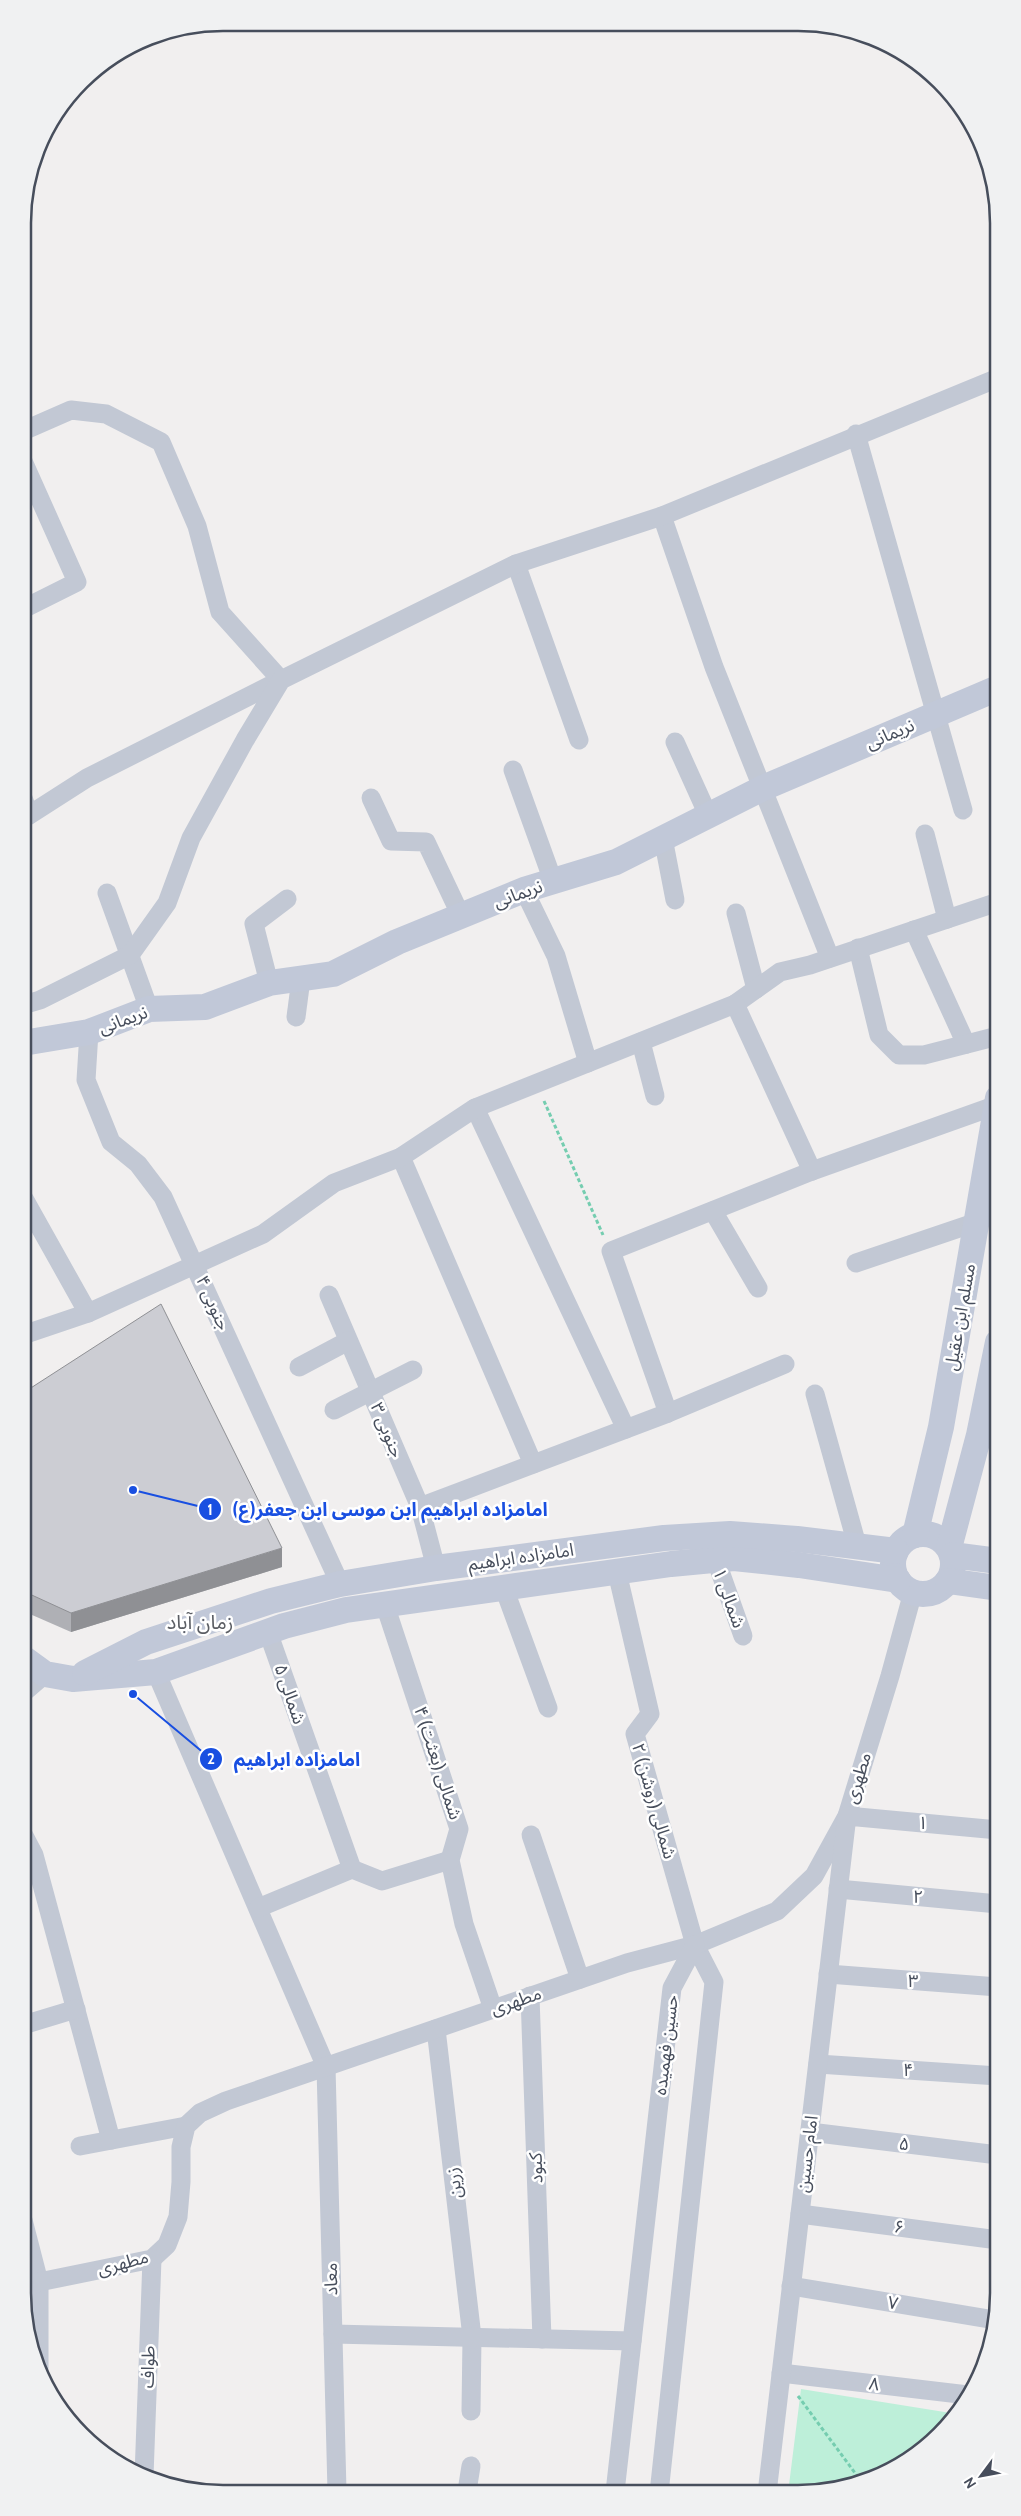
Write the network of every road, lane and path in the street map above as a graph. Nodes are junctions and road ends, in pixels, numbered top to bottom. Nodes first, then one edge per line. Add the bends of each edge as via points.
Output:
1 (990, 381) edge
2 (31, 428) edge
3 (856, 434) junction
4 (31, 479) edge
5 (662, 516) junction
6 (516, 564) junction
7 (31, 605) edge
8 (282, 680) junction
9 (990, 691) edge
10 (936, 714) junction
11 (579, 740) dead end
12 (675, 742) dead end
13 (513, 770) dead end
14 (763, 788) junction
15 (371, 798) dead end
16 (31, 807) edge
17 (963, 810) dead end
18 (708, 816) junction
19 (925, 834) dead end
20 (663, 838) junction
21 (553, 881) junction
22 (524, 890) junction
23 (107, 893) dead end
24 (287, 899) dead end
25 (675, 900) dead end
26 (990, 905) edge
27 (736, 913) dead end
28 (461, 916) junction
29 (947, 919) junction
30 (914, 930) junction
31 (858, 948) junction
32 (130, 955) junction
33 (830, 958) junction
34 (301, 979) junction
35 (269, 983) junction
36 (756, 989) junction
37 (31, 1003) edge
38 (735, 1004) junction
39 (149, 1009) junction
40 (296, 1016) dead end
41 (89, 1032) junction
42 (990, 1038) edge
43 (641, 1042) junction
44 (31, 1043) edge
45 (966, 1044) junction
46 (588, 1063) junction
47 (536, 1084) junction
48 (655, 1096) dead end
49 (990, 1105) edge
50 (475, 1108) junction
51 (990, 1148) edge
52 (401, 1157) junction
53 (812, 1171) junction
54 (31, 1211) edge
55 (713, 1211) junction
56 (977, 1222) junction
57 (610, 1251) junction
58 (856, 1263) dead end
59 (195, 1265) junction
60 (758, 1288) dead end
61 (329, 1295) dead end
62 (88, 1313) junction
63 (31, 1332) edge
64 (348, 1341) junction
65 (785, 1364) dead end
66 (299, 1367) dead end
67 (413, 1370) dead end
68 (990, 1379) edge
69 (370, 1391) junction
70 (815, 1394) dead end
71 (334, 1410) dead end
72 (668, 1413) junction
73 (941, 1427) junction
74 (626, 1429) junction
75 (978, 1435) junction
76 (532, 1464) junction
77 (420, 1507) junction
78 (906, 1543) junction
79 (857, 1545) junction
80 (950, 1552) junction
81 (716, 1560) junction
82 (990, 1560) edge
83 (436, 1568) junction
84 (617, 1572) junction
85 (948, 1581) junction
86 (340, 1584) junction
87 (906, 1586) junction
88 (990, 1587) edge
89 (504, 1588) junction
90 (385, 1605) junction
91 (268, 1632) junction
92 (743, 1636) dead end
93 (31, 1664) edge
94 (156, 1672) junction
95 (45, 1674) junction
96 (73, 1679) junction
97 (31, 1686) edge
98 (548, 1708) dead end
99 (847, 1816) junction
100 (990, 1829) edge
101 (532, 1835) dead end
102 (31, 1849) edge
103 (450, 1860) junction
104 (352, 1869) junction
105 (838, 1889) junction
106 (990, 1903) edge
107 (258, 1908) junction
108 (695, 1945) junction
109 (828, 1974) junction
110 (580, 1979) junction
111 (990, 1986) edge
112 (530, 1996) junction
113 (76, 2009) junction
114 (493, 2009) junction
115 (31, 2023) edge
116 (436, 2029) junction
117 (818, 2064) junction
118 (326, 2067) junction
119 (990, 2075) edge
120 (186, 2126) junction
121 (810, 2132) junction
122 (111, 2140) junction
123 (80, 2146) dead end
124 (990, 2154) edge
125 (800, 2214) junction
126 (990, 2239) edge
127 (152, 2259) junction
128 (31, 2285) edge
129 (792, 2286) junction
130 (988, 2319) edge
131 (36, 2333) edge
132 (333, 2334) junction
133 (472, 2337) junction
134 (542, 2339) junction
135 (632, 2341) junction
136 (781, 2373) junction
137 (961, 2394) edge
138 (471, 2410) dead end
139 (471, 2466) dead end
140 (144, 2468) edge
141 (857, 2476) edge
142 (337, 2485) edge
143 (468, 2485) edge
144 (616, 2485) edge
145 (660, 2485) edge
146 (768, 2485) edge

1 - 3 street
2 - 8 street via 71,410 106,414 161,442 197,526 220,612
3 - 5 street
3 - 10 street
4 - 7 street via 77,582
5 - 6 street
5 - 14 street via 714,667
6 - 8 street
6 - 11 street
8 - 16 street
8 - 32 street via 191,838 166,902
9 - 10 street, نریمانی
10 - 14 street, نریمانی
10 - 17 street
12 - 18 street
13 - 21 street
14 - 18 street, نریمانی
14 - 33 street
15 - 28 street via 391,841 426,842
18 - 20 street, نریمانی
19 - 29 street
20 - 21 street, نریمانی via 616,862
20 - 25 street
21 - 22 street, نریمانی
22 - 28 street, نریمانی
22 - 46 street via 556,956
23 - 32 street
24 - 35 street via 254,924
26 - 29 street
27 - 36 street
28 - 34 street, نریمانی via 397,942 333,974
29 - 30 street
30 - 31 street
30 - 45 street
31 - 33 street
31 - 45 street via 879,1034 899,1055 924,1055
32 - 37 street
32 - 39 street
33 - 36 street via 780,972
34 - 35 street, نریمانی
34 - 40 street
35 - 39 street, نریمانی via 205,1007
36 - 38 street
38 - 43 street
38 - 53 street
39 - 41 street, نریمانی
41 - 44 street, نریمانی
41 - 59 street, ۴ جنوبی via 86,1080 111,1142 138,1164 163,1197
42 - 45 street
43 - 46 street
43 - 48 street
46 - 47 street
47 - 50 street
47 - 57 path
49 - 53 street
50 - 52 street
50 - 74 street
51 - 56 street, مسلم ابن عقیل
52 - 59 street via 334,1182 263,1234
52 - 76 street
53 - 55 street
54 - 62 street
55 - 57 street
55 - 60 street
56 - 58 street
56 - 73 street, مسلم ابن عقیل
57 - 72 street
59 - 62 street
59 - 86 street, ۴ جنوبی
61 - 64 street, ۳ جنوبی
62 - 63 street
64 - 66 street
64 - 69 street, ۳ جنوبی
65 - 72 street
67 - 69 street
68 - 75 street
69 - 71 street
69 - 77 street, ۳ جنوبی
70 - 79 street
72 - 74 street
73 - 75 street
73 - 78 street, مسلم ابن عقیل
74 - 76 street
75 - 80 street
76 - 77 street
77 - 83 street, ۳ جنوبی
78 - 79 street, امامزاده ابراهیم
78 - 80 street via 928,1534 940,1539
78 - 87 street via 893,1566
79 - 83 street, امامزاده ابراهیم via 730,1534 664,1538
80 - 82 street
80 - 85 street via 953,1569
81 - 84 street, امامزاده ابراهیم
81 - 87 street, امامزاده ابراهیم via 734,1558 799,1565
81 - 92 street, ۱ شمالی
83 - 86 street, امامزاده ابراهیم
84 - 89 street, امامزاده ابراهیم
84 - 108 street, ۲ شمالی (روشن) via 650,1714 635,1734
85 - 87 street via 938,1590 926,1593
85 - 88 street
86 - 96 street, امامزاده ابراهیم via 271,1602 146,1642
87 - 99 street, مطهری via 890,1676
89 - 90 street, امامزاده ابراهیم
89 - 98 street
90 - 91 street, امامزاده ابراهیم via 346,1610
90 - 103 street, ۴ شمالی (بعثت) via 459,1829
91 - 94 street, امامزاده ابراهیم
91 - 104 street, ۵ شمالی
93 - 95 street, امامزاده ابراهیم
94 - 96 street, امامزاده ابراهیم
94 - 107 street
95 - 96 street, امامزاده ابراهیم
95 - 97 street
99 - 100 street, ۱
99 - 105 street, امام حسین
99 - 108 street, مطهری via 814,1876 777,1911
101 - 110 street
102 - 113 street
103 - 104 street via 382,1881
103 - 114 street, ۴ شمالی (بعثت) via 464,1924
104 - 107 street
105 - 106 street, ۲
105 - 109 street, امام حسین
107 - 118 street
108 - 110 street, مطهری
108 - 135 street, حسین فهمیده via 672,1988
108 - 145 street via 714,1982
109 - 111 street, ۳
109 - 117 street, امام حسین
110 - 112 street, مطهری
112 - 114 street, مطهری
112 - 134 street, کبود
113 - 115 street
113 - 122 street
114 - 116 street, مطهری
116 - 118 street, مطهری
116 - 133 street, زرین
117 - 119 street, ۴
117 - 121 street, امام حسین
118 - 120 street, مطهری via 226,2102 200,2114
118 - 132 street, معاد
120 - 122 street
120 - 127 street, مطهری via 181,2147 178,2216 167,2245
121 - 124 street, ۵
121 - 125 street, امام حسین
122 - 123 street
125 - 126 street, ۶
125 - 129 street, امام حسین
127 - 128 street, مطهری
127 - 140 street, طواف
128 - 131 street
129 - 130 street, ۷
129 - 136 street, امام حسین
132 - 133 street
132 - 142 street, معاد
133 - 134 street
133 - 138 street, زرین
134 - 135 street
135 - 144 street, حسین فهمیده
136 - 137 street, ۸
136 - 141 path
136 - 146 street, امام حسین
139 - 143 street

